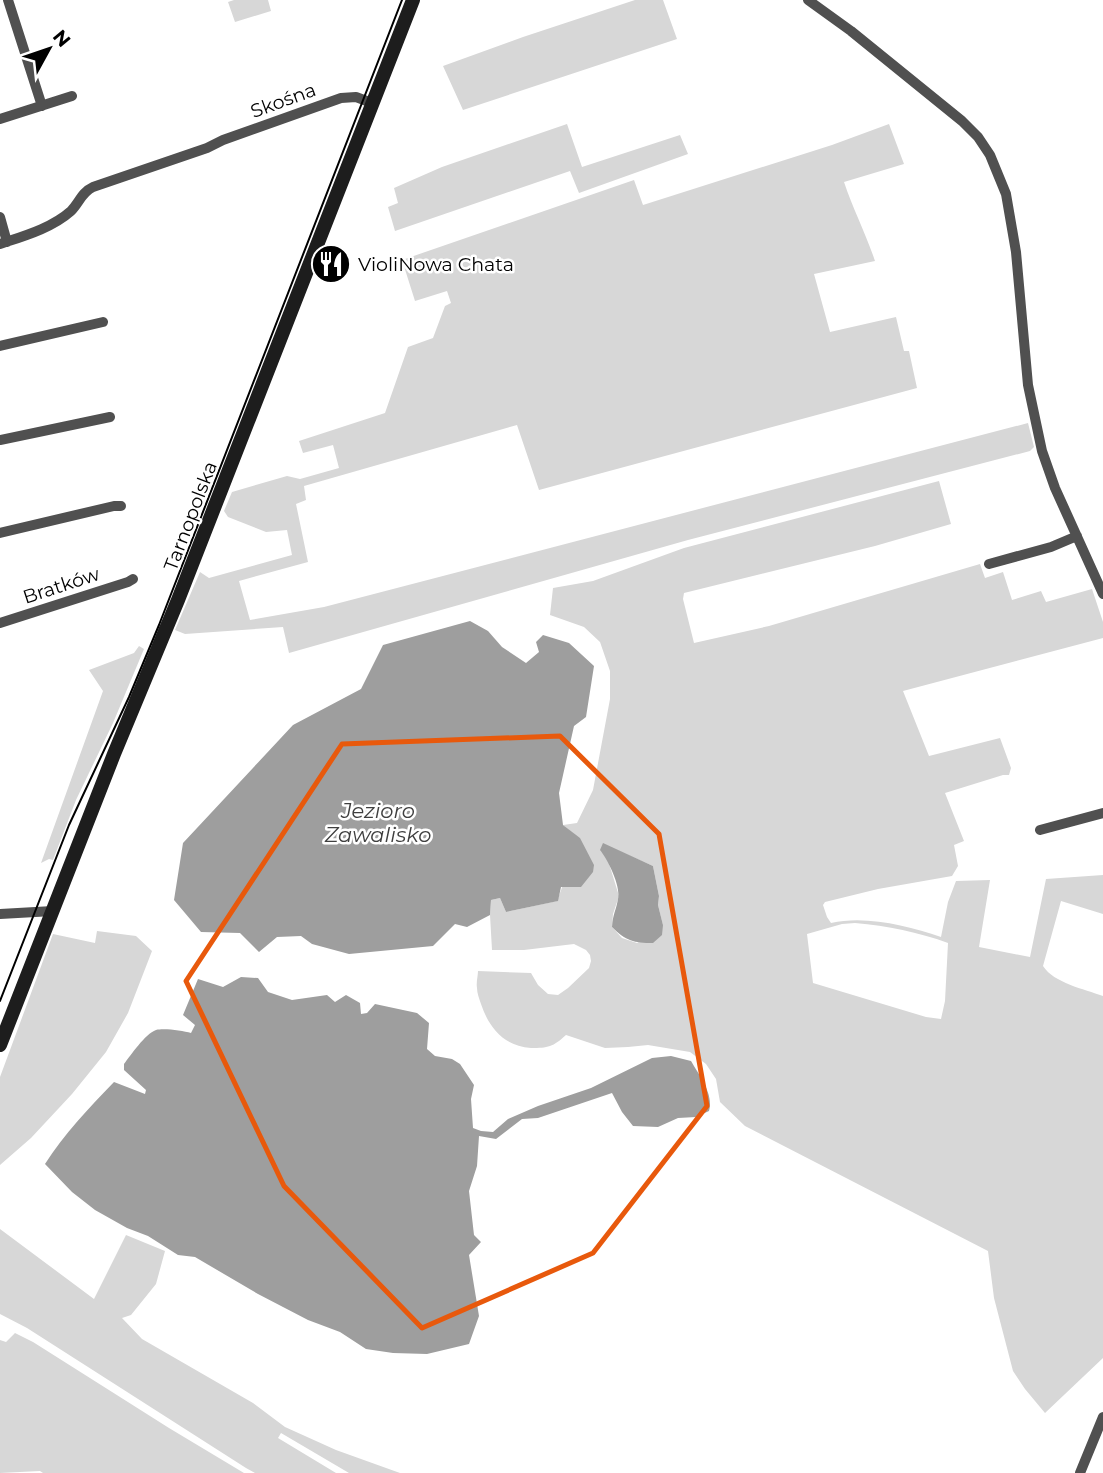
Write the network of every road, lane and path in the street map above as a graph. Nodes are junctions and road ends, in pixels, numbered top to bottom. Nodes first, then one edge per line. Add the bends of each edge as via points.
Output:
1 (8, 0) edge
2 (412, 0) edge
3 (808, 0) edge
4 (72, 96) dead end
5 (372, 103) junction
6 (42, 106) junction
7 (0, 119) edge
8 (0, 218) edge
9 (3, 243) edge
10 (103, 321) dead end
11 (0, 346) edge
12 (110, 417) dead end
13 (0, 440) edge
14 (121, 506) dead end
15 (0, 533) edge
16 (1077, 536) junction
17 (989, 564) dead end
18 (133, 579) dead end
19 (1103, 594) edge
20 (0, 622) edge
21 (1103, 813) edge
22 (1041, 830) dead end
23 (53, 911) junction
24 (0, 914) edge
25 (0, 1045) edge
26 (1103, 1417) edge
27 (1080, 1473) edge

1 - 6 street
2 - 5 main road, Tarnopolska
3 - 16 street via 962,121 990,155 1013,227 1034,418 1051,476
4 - 6 street
5 - 9 street, Skośna via 341,98 89,188 73,209 57,220
5 - 23 main road, Tarnopolska
6 - 7 street
8 - 9 street
10 - 11 street
12 - 13 street
14 - 15 street
16 - 17 street
16 - 19 street
18 - 20 street, Bratków
21 - 22 street
23 - 24 street
23 - 25 main road, Tarnopolska
26 - 27 street

